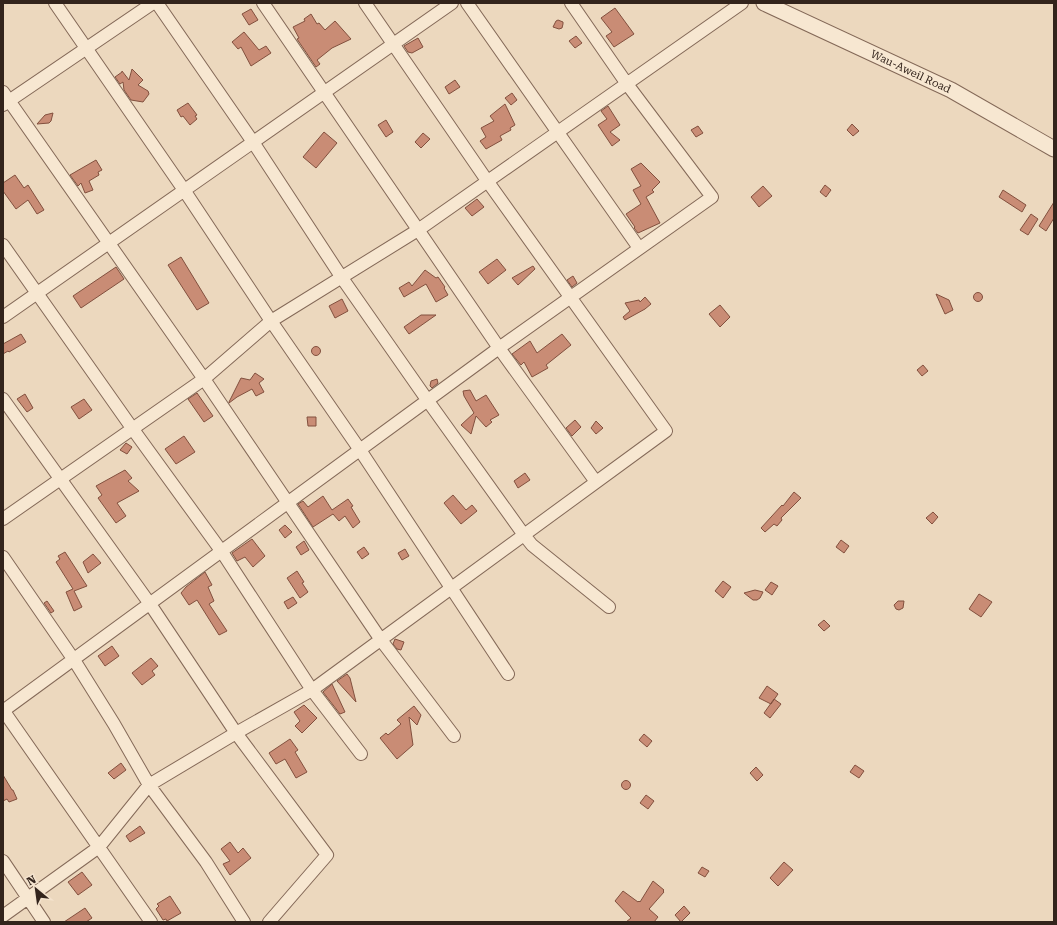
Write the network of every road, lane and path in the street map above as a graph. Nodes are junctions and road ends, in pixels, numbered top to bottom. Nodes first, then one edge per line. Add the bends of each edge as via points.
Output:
1 (55, 3) edge
2 (153, 3) edge
3 (157, 3) edge
4 (263, 3) edge
5 (364, 3) edge
6 (452, 3) edge
7 (467, 3) edge
8 (571, 3) edge
9 (742, 3) edge
10 (764, 3) edge
11 (392, 45) junction
12 (86, 48) junction
13 (627, 84) junction
14 (323, 93) junction
15 (5, 99) edge
16 (558, 133) junction
17 (253, 142) junction
18 (1054, 149) edge
19 (488, 182) junction
20 (184, 190) junction
21 (418, 230) junction
22 (109, 243) junction
23 (3, 245) edge
24 (639, 248) junction
25 (342, 278) junction
26 (37, 293) junction
27 (570, 298) junction
28 (3, 317) edge
29 (271, 321) junction
30 (500, 348) junction
31 (204, 379) junction
32 (3, 399) edge
33 (428, 401) junction
34 (132, 428) junction
35 (360, 450) junction
36 (60, 479) junction
37 (596, 482) junction
38 (289, 502) junction
39 (3, 519) edge
40 (524, 535) junction
41 (222, 552) junction
42 (3, 557) edge
43 (450, 588) junction
44 (150, 604) junction
45 (609, 607) dead end
46 (382, 640) junction
47 (74, 660) junction
48 (508, 674) dead end
49 (312, 690) junction
50 (3, 710) edge
51 (236, 733) junction
52 (454, 736) dead end
53 (361, 754) dead end
54 (149, 785) junction
55 (99, 847) junction
56 (3, 861) edge
57 (28, 898) junction
58 (3, 916) edge
59 (44, 922) edge
60 (150, 922) edge
61 (244, 922) edge
62 (269, 922) edge

1 - 12 street
2 - 12 street
3 - 17 street
4 - 14 street
5 - 11 street
6 - 11 street
7 - 16 street
8 - 13 street
9 - 13 street
10 - 18 street, Wau-Aweil Road via 951,90
11 - 14 street
11 - 19 street
12 - 15 street
12 - 20 street
13 - 16 street
13 - 24 street via 712,197
14 - 17 street
14 - 21 street
15 - 22 street
16 - 19 street
16 - 24 street
17 - 20 street
17 - 25 street
19 - 21 street
19 - 27 street
20 - 22 street
20 - 29 street
21 - 25 street
21 - 30 street
22 - 26 street
22 - 31 street
23 - 26 street
24 - 27 street
25 - 29 street
25 - 33 street
26 - 28 street
26 - 34 street
27 - 30 street
27 - 37 street via 666,431
29 - 31 street
29 - 35 street
30 - 33 street
30 - 37 street
31 - 34 street
31 - 38 street
32 - 36 street
33 - 35 street
33 - 40 street
34 - 36 street
34 - 41 street
35 - 38 street
35 - 43 street
36 - 39 street
36 - 44 street
37 - 40 street
38 - 41 street
38 - 46 street
40 - 43 street
40 - 45 street via 532,545
41 - 44 street
41 - 49 street
42 - 47 street
43 - 46 street
43 - 48 street
44 - 47 street
44 - 51 street
46 - 49 street
46 - 52 street
47 - 50 street
47 - 54 street
49 - 51 street
49 - 53 street
50 - 55 street
51 - 54 street
51 - 62 street via 327,855
54 - 55 street
54 - 61 street via 206,862
55 - 57 street
55 - 60 street
56 - 57 street
57 - 58 street
57 - 59 street

